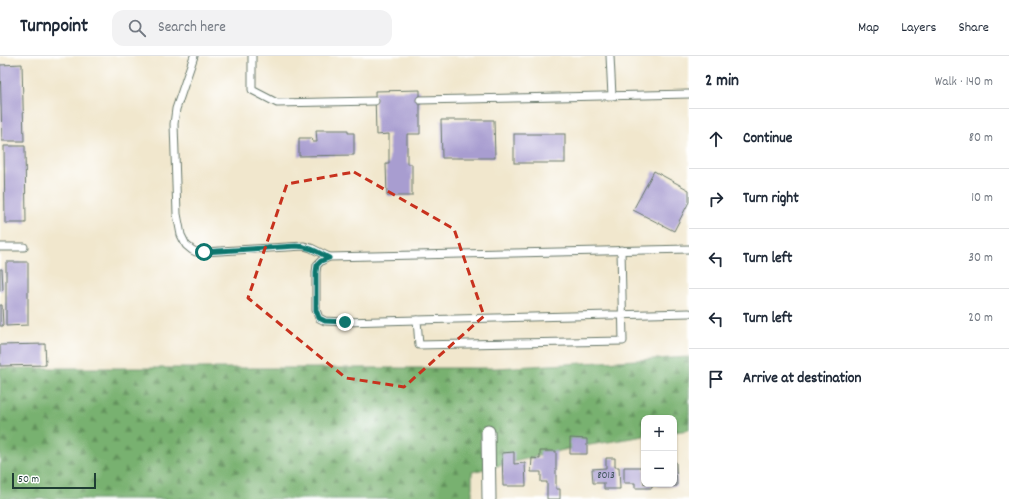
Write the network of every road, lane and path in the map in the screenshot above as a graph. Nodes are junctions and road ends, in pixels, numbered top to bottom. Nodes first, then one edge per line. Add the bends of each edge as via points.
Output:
1 (194, 56) edge
2 (252, 56) edge
3 (610, 56) edge
4 (689, 94) edge
5 (612, 96) junction
6 (420, 100) dead end
7 (375, 101) dead end
8 (0, 247) edge
9 (24, 247) dead end
10 (689, 249) edge
11 (621, 250) junction
12 (329, 258) junction
13 (689, 313) edge
14 (622, 314) junction
15 (418, 320) junction
16 (488, 432) dead end
17 (489, 499) edge

1 - 12 lane via 176,109 174,124 177,214 181,235 186,245 196,252 304,246
2 - 7 lane via 252,90 277,103
3 - 5 lane
4 - 5 lane
5 - 6 lane
8 - 9 lane
10 - 11 lane
11 - 12 lane
11 - 14 lane
12 - 15 lane via 317,265 316,310 319,318 325,321 345,322
13 - 14 lane
14 - 15 lane
14 - 15 lane via 623,341 419,346
16 - 17 street

